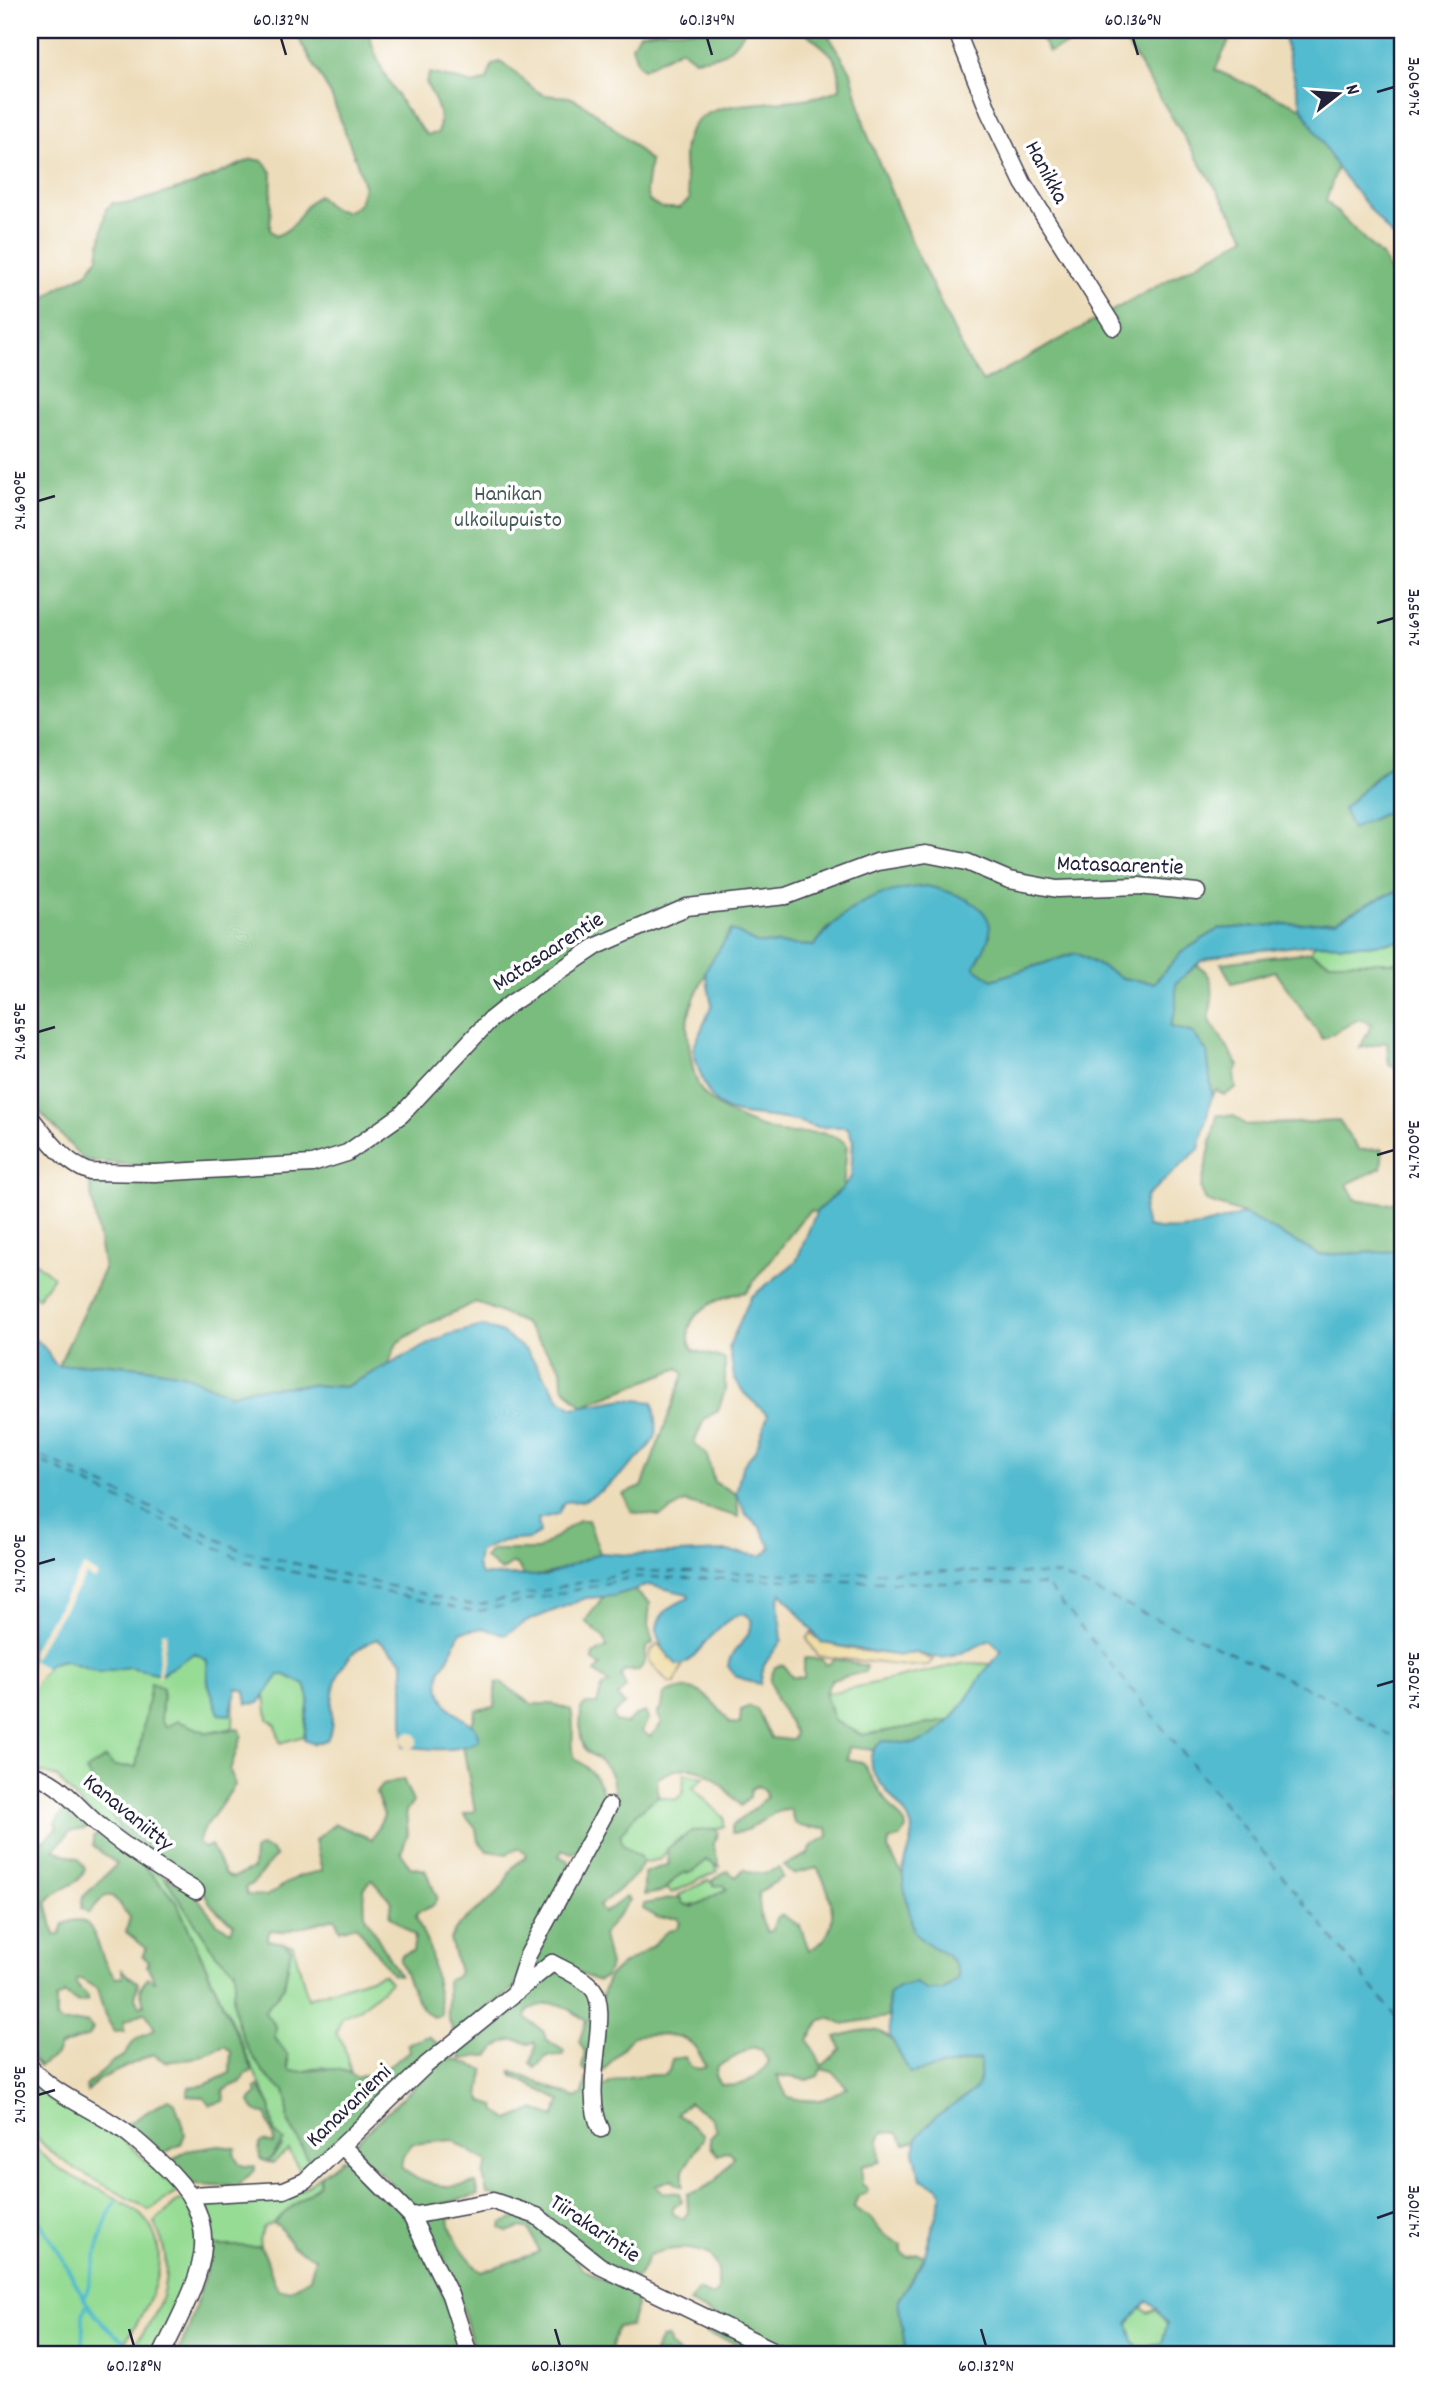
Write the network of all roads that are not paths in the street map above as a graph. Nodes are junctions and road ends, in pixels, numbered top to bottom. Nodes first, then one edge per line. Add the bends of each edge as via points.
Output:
1 (956, 30) edge
2 (1114, 327) dead end
3 (1197, 892) dead end
4 (30, 1117) edge
5 (30, 1774) edge
6 (609, 1805) dead end
7 (196, 1891) dead end
8 (516, 1991) junction
9 (30, 2067) edge
10 (601, 2129) dead end
11 (343, 2147) junction
12 (191, 2194) junction
13 (411, 2216) junction
14 (162, 2354) edge
15 (469, 2354) edge
16 (781, 2354) edge

1 - 2 street, Hanikka via 1023,183
3 - 4 street, Matasaarentie via 1139,886 1057,889 1009,880 967,862 926,854 877,862 786,896 687,907 597,946 510,1004 401,1115 365,1144 326,1162 155,1173 90,1172 56,1148
5 - 7 street, Kanavaniitty via 48,1780 145,1860
6 - 8 street via 528,1955
8 - 10 street, Kanavaniemi via 552,1963 593,1988 602,2012 594,2087
8 - 11 street, Kanavaniemi via 426,2065
9 - 12 street via 59,2092 137,2141
11 - 12 street, Kanavaniemi via 293,2188
11 - 13 street
12 - 14 street via 202,2218 204,2250
13 - 15 street via 446,2284
13 - 16 street, Tiirakarintie via 494,2201 537,2216 600,2266

